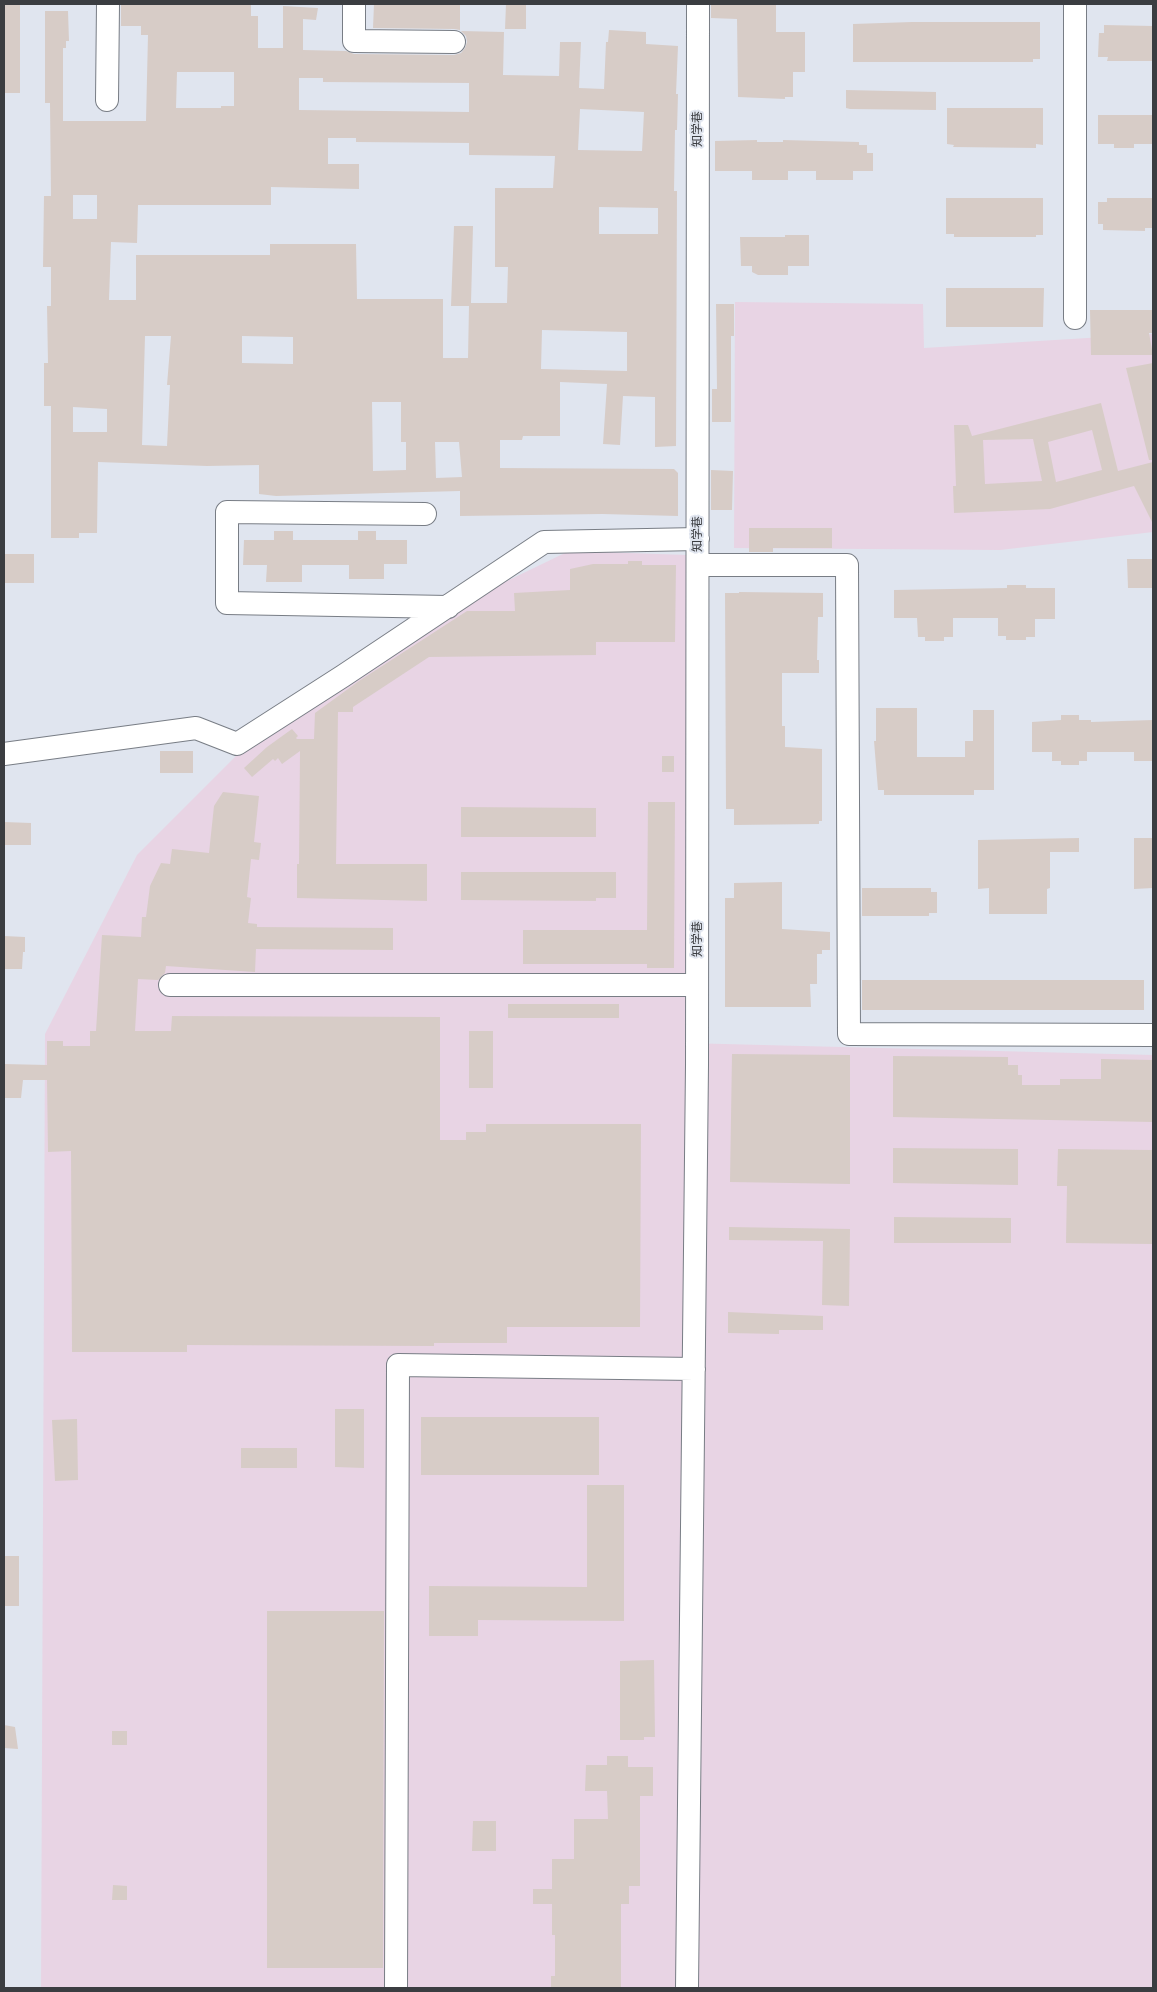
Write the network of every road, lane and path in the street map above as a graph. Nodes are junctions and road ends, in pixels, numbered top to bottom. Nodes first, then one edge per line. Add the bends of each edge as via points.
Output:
1 (108, 4) edge
2 (354, 4) edge
3 (698, 4) edge
4 (1075, 4) edge
5 (454, 42) dead end
6 (107, 100) dead end
7 (1075, 318) dead end
8 (426, 514) dead end
9 (698, 539) junction
10 (698, 565) junction
11 (448, 607) junction
12 (4, 754) edge
13 (170, 985) dead end
14 (698, 985) junction
15 (1153, 1035) edge
16 (694, 1369) junction
17 (396, 1988) edge
18 (687, 1988) edge

1 - 6 street
2 - 5 street via 354,41
3 - 9 street, 知学巷
4 - 7 street
8 - 11 street via 227,512 227,603
9 - 10 street, 知学巷
9 - 11 street via 544,542
10 - 14 street, 知学巷
10 - 15 street via 847,565 849,1034
11 - 12 street via 237,744 196,728
13 - 14 street
14 - 16 street, 知学巷
16 - 17 street via 398,1365
16 - 18 street, 知学巷

